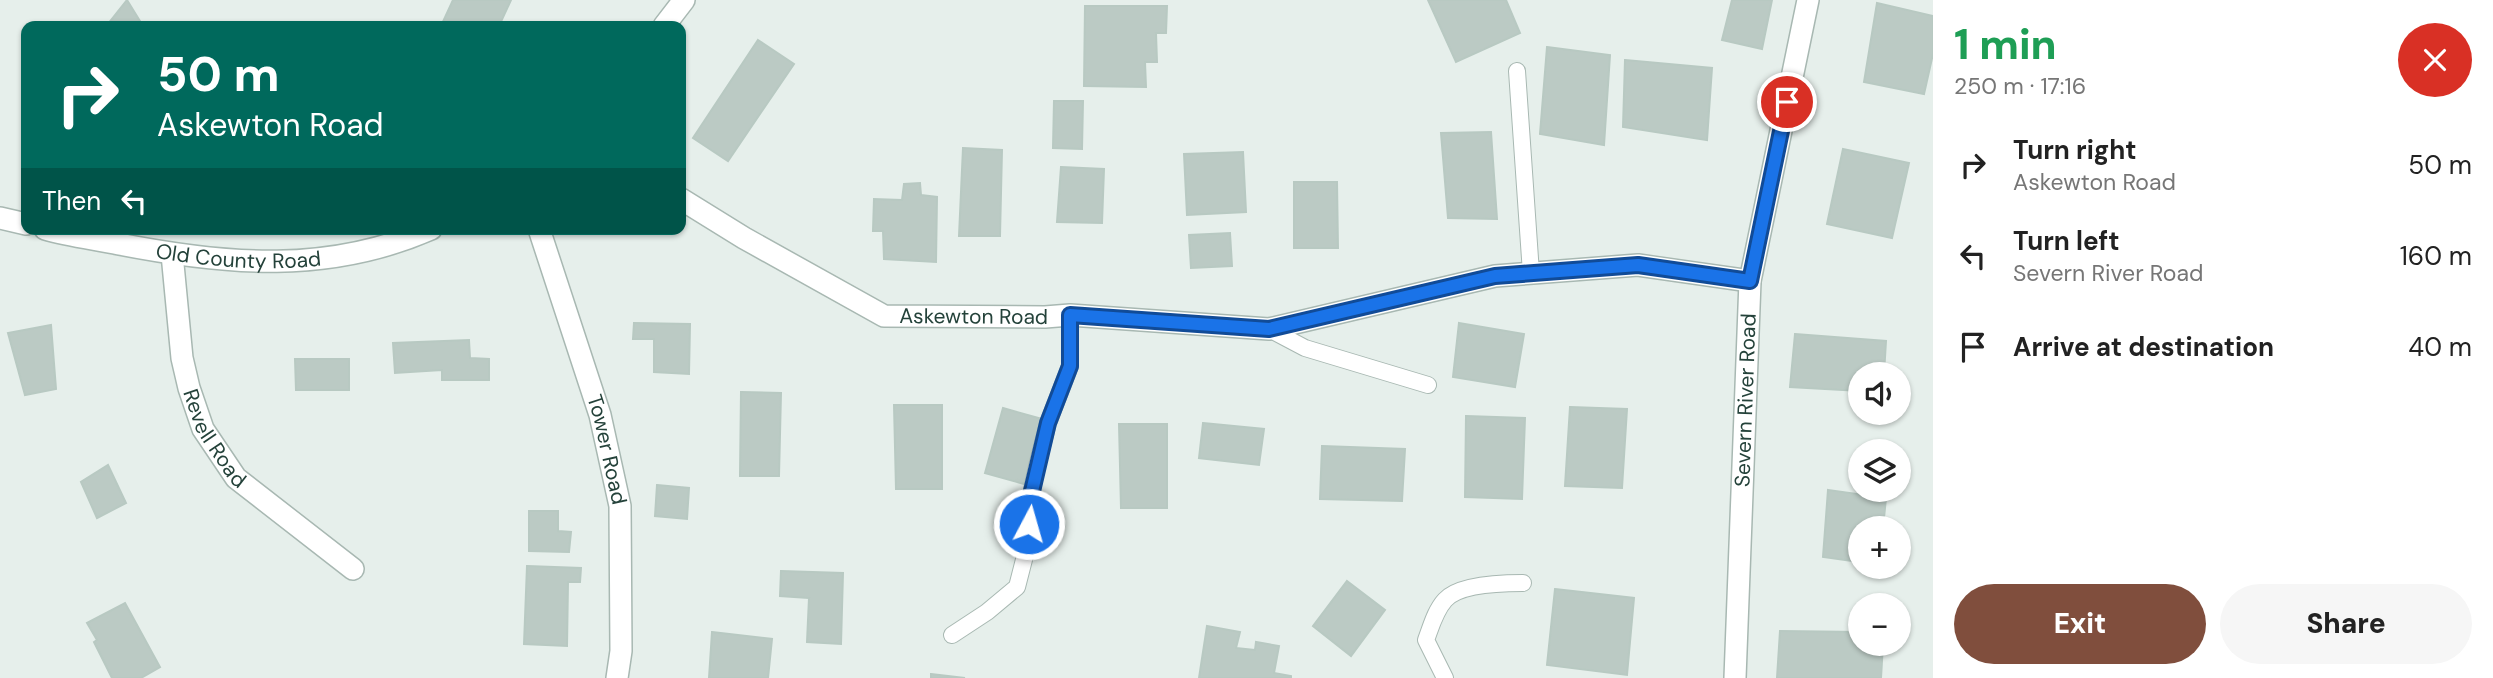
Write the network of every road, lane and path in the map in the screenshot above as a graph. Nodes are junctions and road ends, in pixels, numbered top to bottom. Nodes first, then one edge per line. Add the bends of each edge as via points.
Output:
1 (684, 0) edge
2 (1808, 0) edge
3 (668, 21) edge
4 (1517, 71) dead end
5 (686, 202) edge
6 (0, 218) edge
7 (21, 222) edge
8 (76, 235) edge
9 (415, 235) edge
10 (540, 235) edge
11 (172, 254) junction
12 (1531, 273) junction
13 (1750, 281) junction
14 (1070, 315) junction
15 (1269, 329) junction
16 (1428, 385) dead end
17 (353, 569) dead end
18 (1523, 583) dead end
19 (952, 635) dead end
20 (617, 678) edge
21 (1445, 678) edge
22 (1735, 678) edge

1 - 3 street
2 - 13 street, Severn River Road
4 - 12 lane
5 - 14 street, Askewton Road via 884,316
6 - 7 street
8 - 11 street, Old County Road
9 - 11 street, Old County Road via 376,250 282,262
10 - 20 street, Tower Road via 600,415 620,506 621,651
11 - 17 street, Revell Road via 182,358 203,429 236,478
12 - 13 street, Askewton Road via 1638,265
12 - 15 street, Askewton Road via 1495,276
13 - 22 street, Severn River Road
14 - 15 street, Askewton Road
14 - 19 lane via 1070,366 1037,466 1029,504 1028,544 1017,587
15 - 16 lane via 1305,348
18 - 21 lane via 1491,583 1446,598 1426,640

